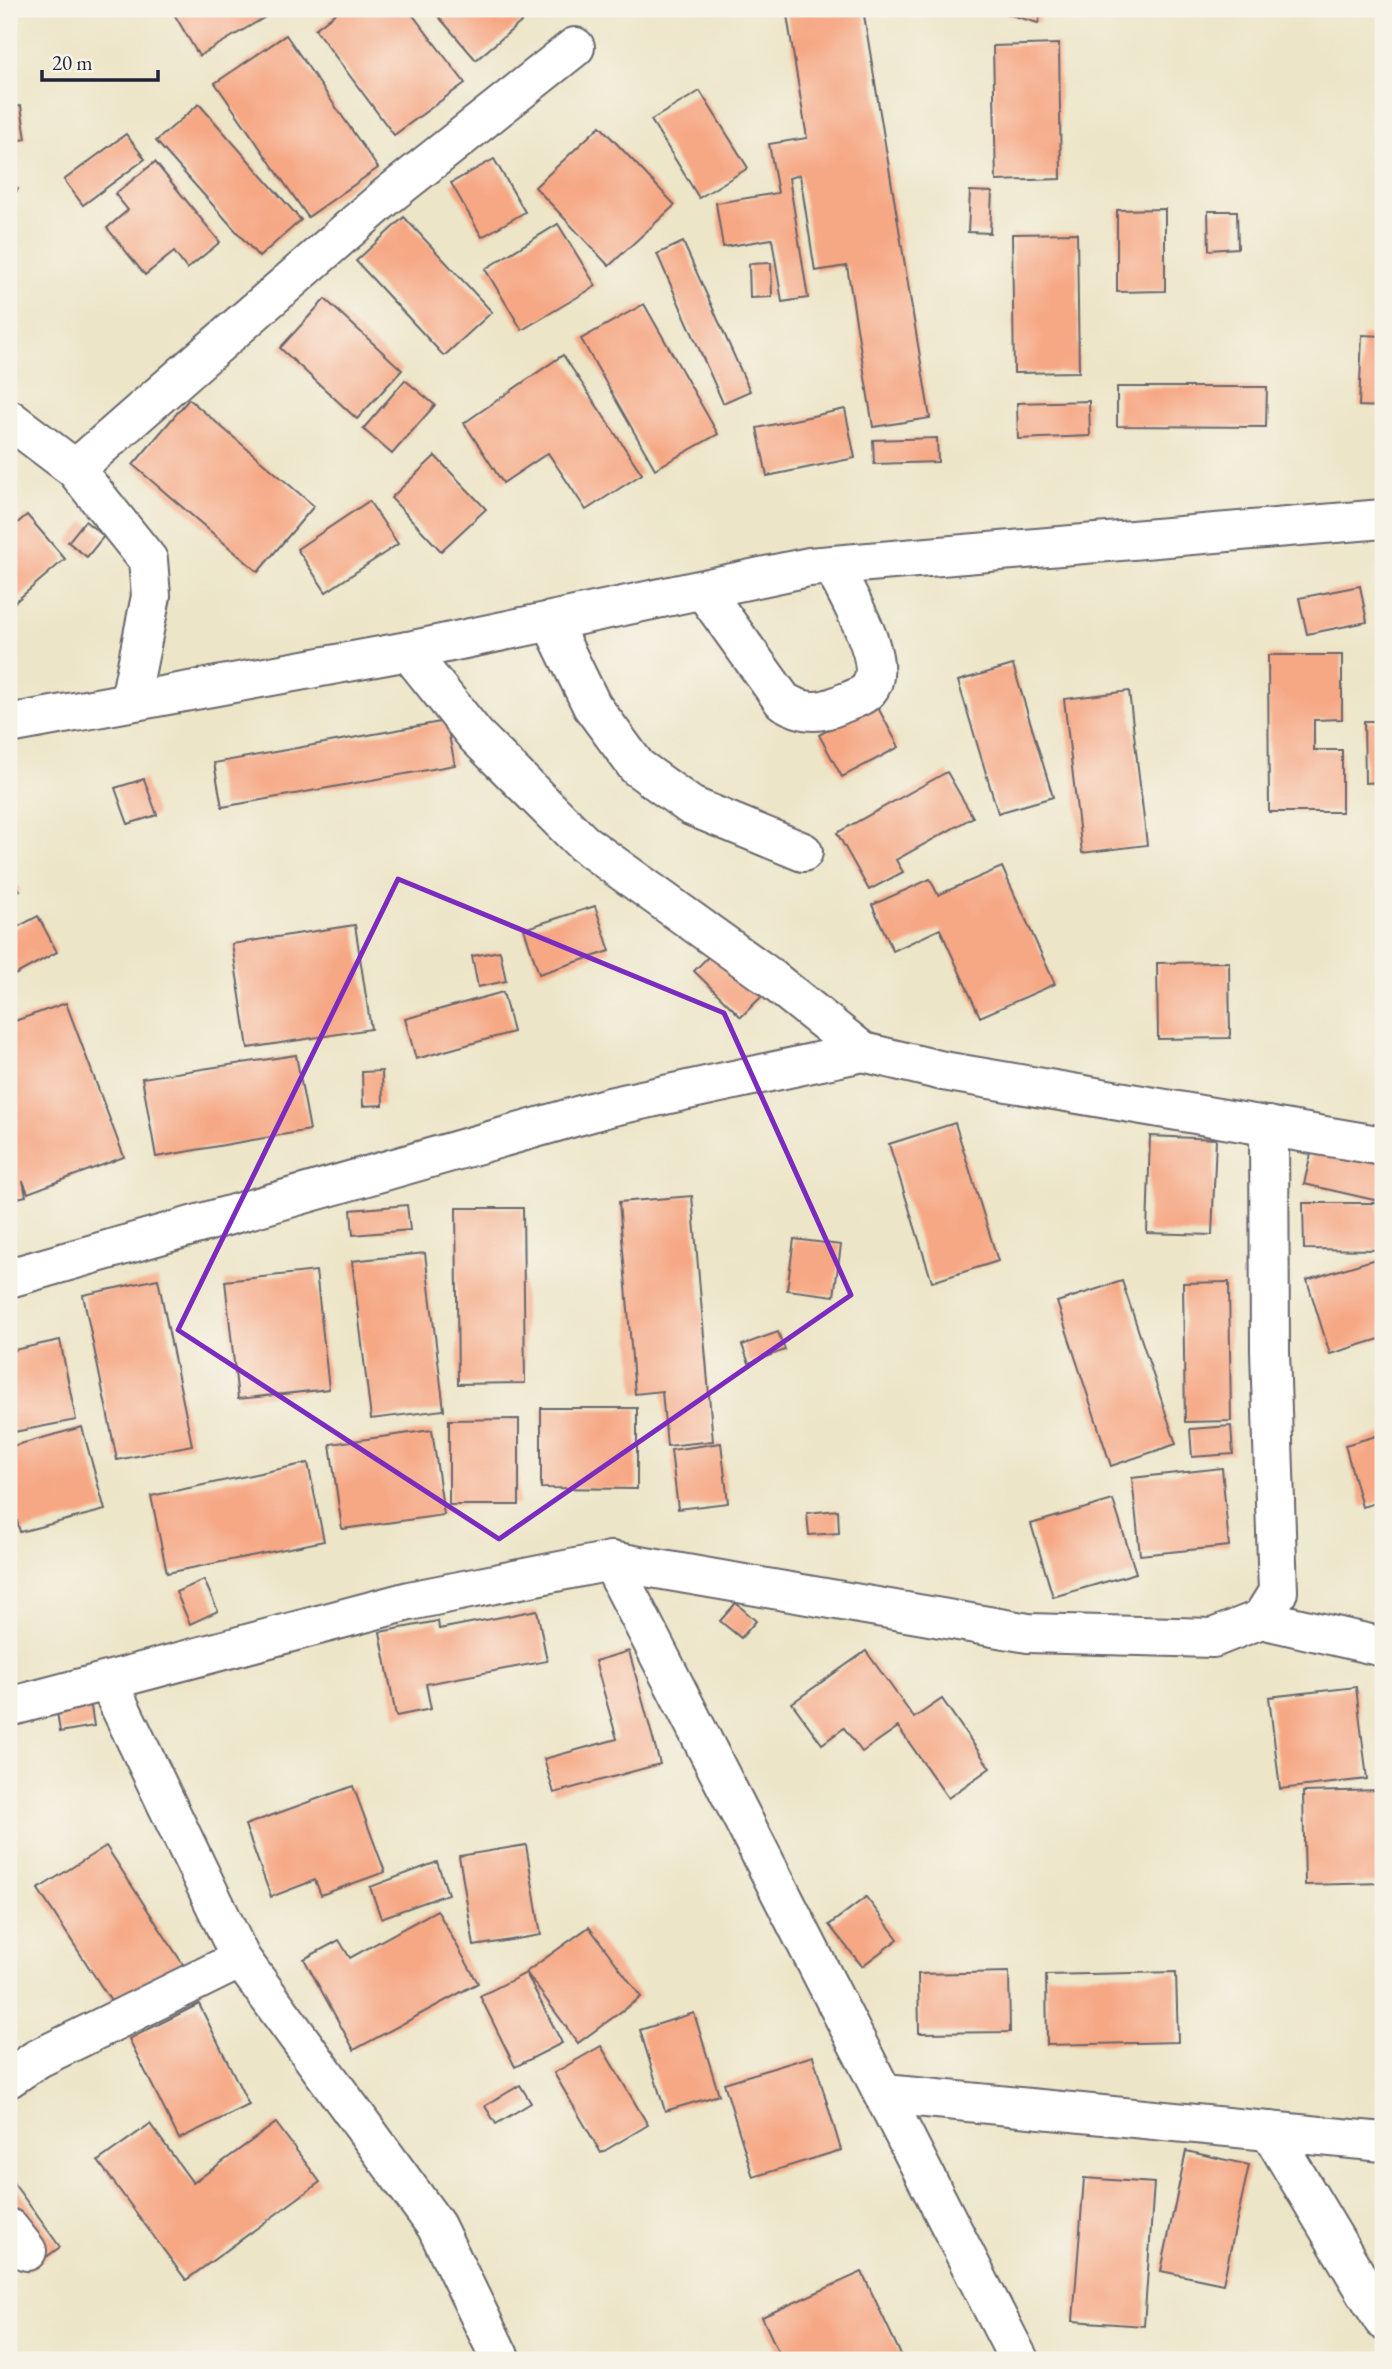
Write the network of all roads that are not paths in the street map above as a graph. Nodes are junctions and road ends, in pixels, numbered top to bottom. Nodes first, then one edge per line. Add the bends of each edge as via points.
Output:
1 (575, 47) dead end
2 (9, 419) edge
3 (75, 470) junction
4 (1383, 519) edge
5 (833, 566) junction
6 (703, 590) junction
7 (551, 622) junction
8 (408, 651) junction
9 (130, 700) junction
10 (9, 724) edge
11 (803, 852) dead end
12 (863, 1052) junction
13 (1269, 1126) junction
14 (1383, 1146) edge
15 (9, 1278) edge
16 (611, 1561) junction
17 (1261, 1619) junction
18 (1383, 1647) edge
19 (107, 1682) junction
20 (9, 1707) edge
21 (241, 1959) junction
22 (9, 2078) edge
23 (886, 2094) junction
24 (1270, 2131) junction
25 (1383, 2142) edge
26 (1383, 2320) edge
27 (501, 2360) edge
28 (1020, 2360) edge

1 - 3 street via 386,197
2 - 3 street
3 - 9 street via 148,560 151,596
4 - 5 street
5 - 6 street
5 - 6 street via 876,658 875,679 866,693 824,712 799,711 783,701
6 - 7 street
7 - 8 street
7 - 11 street via 592,706 637,767 691,806
8 - 9 street
8 - 12 street via 476,736 583,843 768,976
9 - 10 street
12 - 13 street via 943,1071
12 - 15 street via 609,1107
13 - 14 street
13 - 17 street via 1278,1592
16 - 17 street via 1028,1633 1213,1638
16 - 19 street via 408,1601
16 - 23 street
17 - 18 street
19 - 20 street
19 - 21 street
21 - 22 street via 37,2059
21 - 27 street via 436,2226
23 - 24 street
23 - 28 street
24 - 25 street
24 - 26 street

